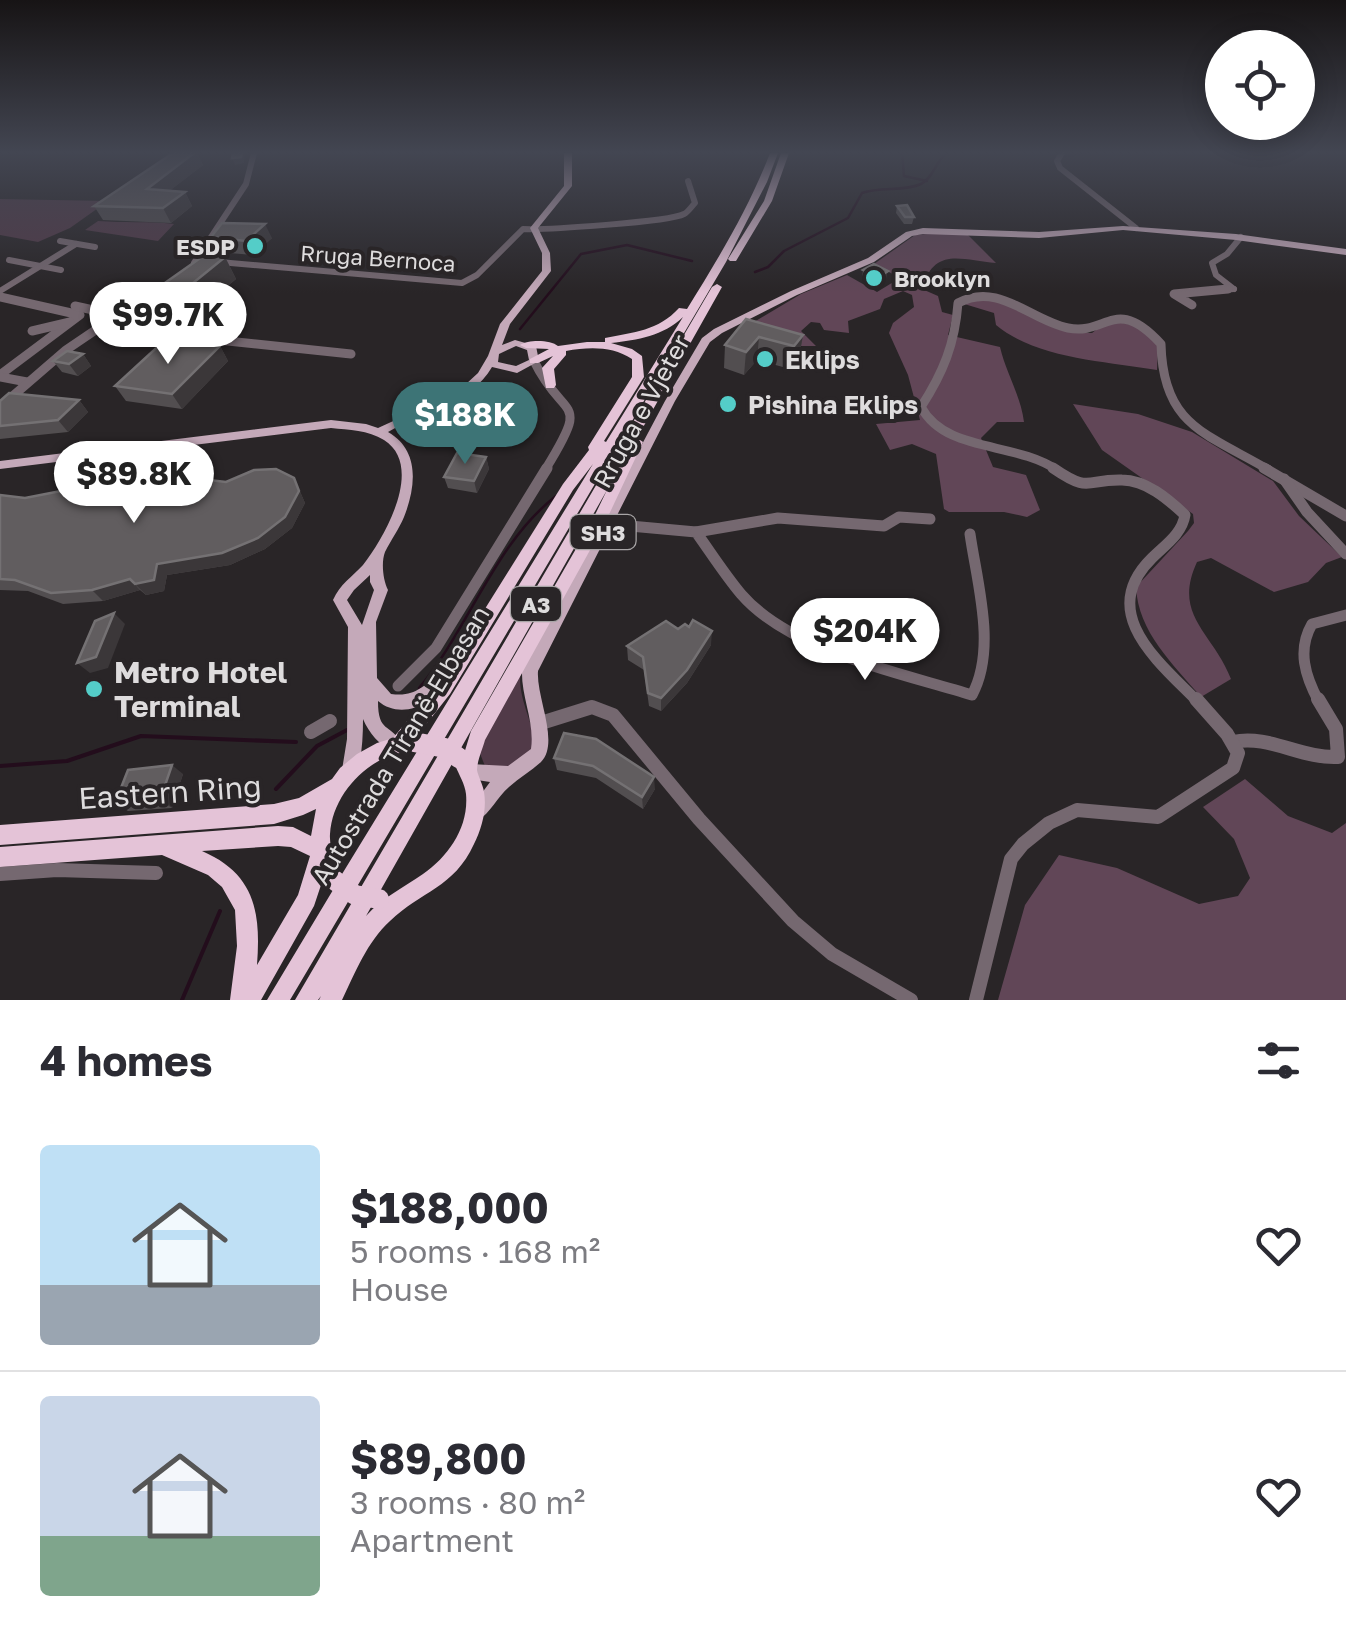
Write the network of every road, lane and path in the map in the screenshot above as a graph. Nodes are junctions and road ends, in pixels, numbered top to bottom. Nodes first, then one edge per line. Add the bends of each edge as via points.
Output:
1 (241, 200) edge
2 (557, 200) edge
3 (694, 200) edge
4 (754, 200) edge
5 (769, 200) edge
6 (1100, 200) edge
7 (534, 228) junction
8 (1136, 228) junction
9 (1242, 237) junction
10 (60, 241) dead end
11 (76, 244) junction
12 (95, 247) dead end
13 (1346, 252) edge
14 (9, 260) dead end
15 (198, 260) junction
16 (40, 266) junction
17 (188, 268) edge
18 (61, 270) dead end
19 (716, 272) junction
20 (165, 283) edge
21 (0, 293) edge
22 (1192, 305) dead end
23 (116, 315) junction
24 (75, 321) junction
25 (104, 323) junction
26 (504, 326) junction
27 (32, 331) dead end
28 (526, 344) junction
29 (574, 348) junction
30 (351, 354) dead end
31 (492, 356) junction
32 (534, 360) junction
33 (513, 370) junction
34 (0, 376) edge
35 (27, 382) junction
36 (550, 385) junction
37 (660, 386) junction
38 (470, 387) junction
39 (640, 392) junction
40 (0, 407) edge
41 (378, 432) junction
42 (0, 465) edge
43 (1284, 478) junction
44 (568, 487) junction
45 (1346, 516) edge
46 (930, 518) dead end
47 (608, 524) junction
48 (696, 532) junction
49 (970, 534) dead end
50 (1346, 554) edge
51 (377, 556) junction
52 (359, 580) junction
53 (376, 582) junction
54 (374, 604) junction
55 (348, 610) junction
56 (1346, 614) edge
57 (456, 667) junction
58 (370, 680) junction
59 (398, 686) dead end
60 (330, 721) dead end
61 (542, 724) junction
62 (311, 732) dead end
63 (1234, 742) junction
64 (403, 743) junction
65 (465, 767) junction
66 (511, 775) junction
67 (343, 779) junction
68 (474, 817) junction
69 (0, 835) edge
70 (163, 845) junction
71 (320, 852) junction
72 (0, 857) edge
73 (156, 873) dead end
74 (0, 874) edge
75 (407, 894) junction
76 (380, 899) joint
77 (241, 1000) edge
78 (250, 1000) edge
79 (278, 1000) edge
80 (306, 1000) edge
81 (330, 1000) edge
82 (911, 1000) edge
83 (976, 1000) edge

1 - 15 street
2 - 7 main road
3 - 7 street via 683,215
4 - 19 highway, Autostrada Tiranë-Elbasan / A3
5 - 37 highway, Autostrada Tiranë-Elbasan / A3
6 - 8 street
7 - 15 street, Rruga Bernoca via 516,234 477,275 457,284
7 - 26 main road via 547,271
8 - 9 main road, Rruga e Vjeter / SH3
8 - 47 main road, Rruga e Vjeter / SH3 via 916,232 871,260 718,330 670,400
9 - 13 main road, Rruga e Vjeter / SH3
9 - 22 street via 1212,268 1233,290 1174,294
10 - 11 street
11 - 12 street
11 - 16 street
14 - 16 street
15 - 17 street
16 - 18 street
16 - 21 street
19 - 28 highway via 699,284 674,322 657,332
19 - 39 highway, Autostrada Tiranë-Elbasan / A3
20 - 23 street
21 - 23 street
21 - 24 street via 80,314
23 - 25 street
24 - 27 street
24 - 34 street
25 - 30 street
25 - 35 street
26 - 28 main road via 508,336
26 - 31 main road
28 - 31 main road via 509,344
28 - 32 main road via 536,352
29 - 32 highway
29 - 36 highway via 550,363
29 - 44 highway via 618,346 636,355 641,368
31 - 33 main road
31 - 38 main road
32 - 33 main road
32 - 36 street
33 - 36 street
33 - 38 main road
34 - 35 street
35 - 40 street
36 - 59 street via 570,409 568,436 436,648
37 - 65 highway via 598,524
37 - 80 highway, Autostrada Tiranë-Elbasan / A3
38 - 41 main road
39 - 44 highway
39 - 79 highway, Autostrada Tiranë-Elbasan / A3
41 - 42 main road via 313,425
41 - 51 main road via 400,449 410,473 404,503
43 - 45 street
43 - 50 street
43 - 63 street via 1183,420 1162,378 1161,344 1118,318 1081,330 1002,300 962,299 941,376 921,407 928,421 961,440 1026,452 1086,484 1128,480 1184,515 1182,528 1135,573 1130,615 1156,657
44 - 57 highway
46 - 48 street via 906,516 884,526 778,518
47 - 48 street
47 - 61 main road, Rruga e Vjeter / SH3 via 530,670 531,700
48 - 49 street via 742,597 789,631 972,695 980,681 982,642
51 - 52 main road
51 - 53 main road
52 - 53 main road
52 - 55 main road via 341,596
53 - 54 main road via 381,590
54 - 55 main road
54 - 58 main road
55 - 67 main road via 355,638 355,739
56 - 63 street via 1312,624 1302,641 1312,690 1343,732 1338,757 1312,759 1262,741
57 - 58 main road via 430,694 405,703 387,701
57 - 64 highway
58 - 64 main road via 375,728
60 - 62 street
61 - 66 main road via 538,754
61 - 82 street via 592,707 614,715 698,819 793,920 832,954
63 - 83 street via 1233,768 1170,812 1142,818 1066,812 1022,844 1011,859
64 - 65 highway, bridge via 445,748
64 - 67 highway via 373,754
65 - 66 main road
65 - 68 highway via 475,790
66 - 68 main road
67 - 69 highway, Eastern Ring via 303,806 274,814
67 - 71 highway via 320,826
68 - 75 highway via 454,860
70 - 71 highway, Eastern Ring via 278,836
70 - 72 highway, Eastern Ring
70 - 77 highway via 218,870 234,886 248,928
71 - 76 highway, bridge via 330,877 356,895
71 - 78 highway via 307,898
73 - 74 street
75 - 76 highway
75 - 81 highway via 366,933

